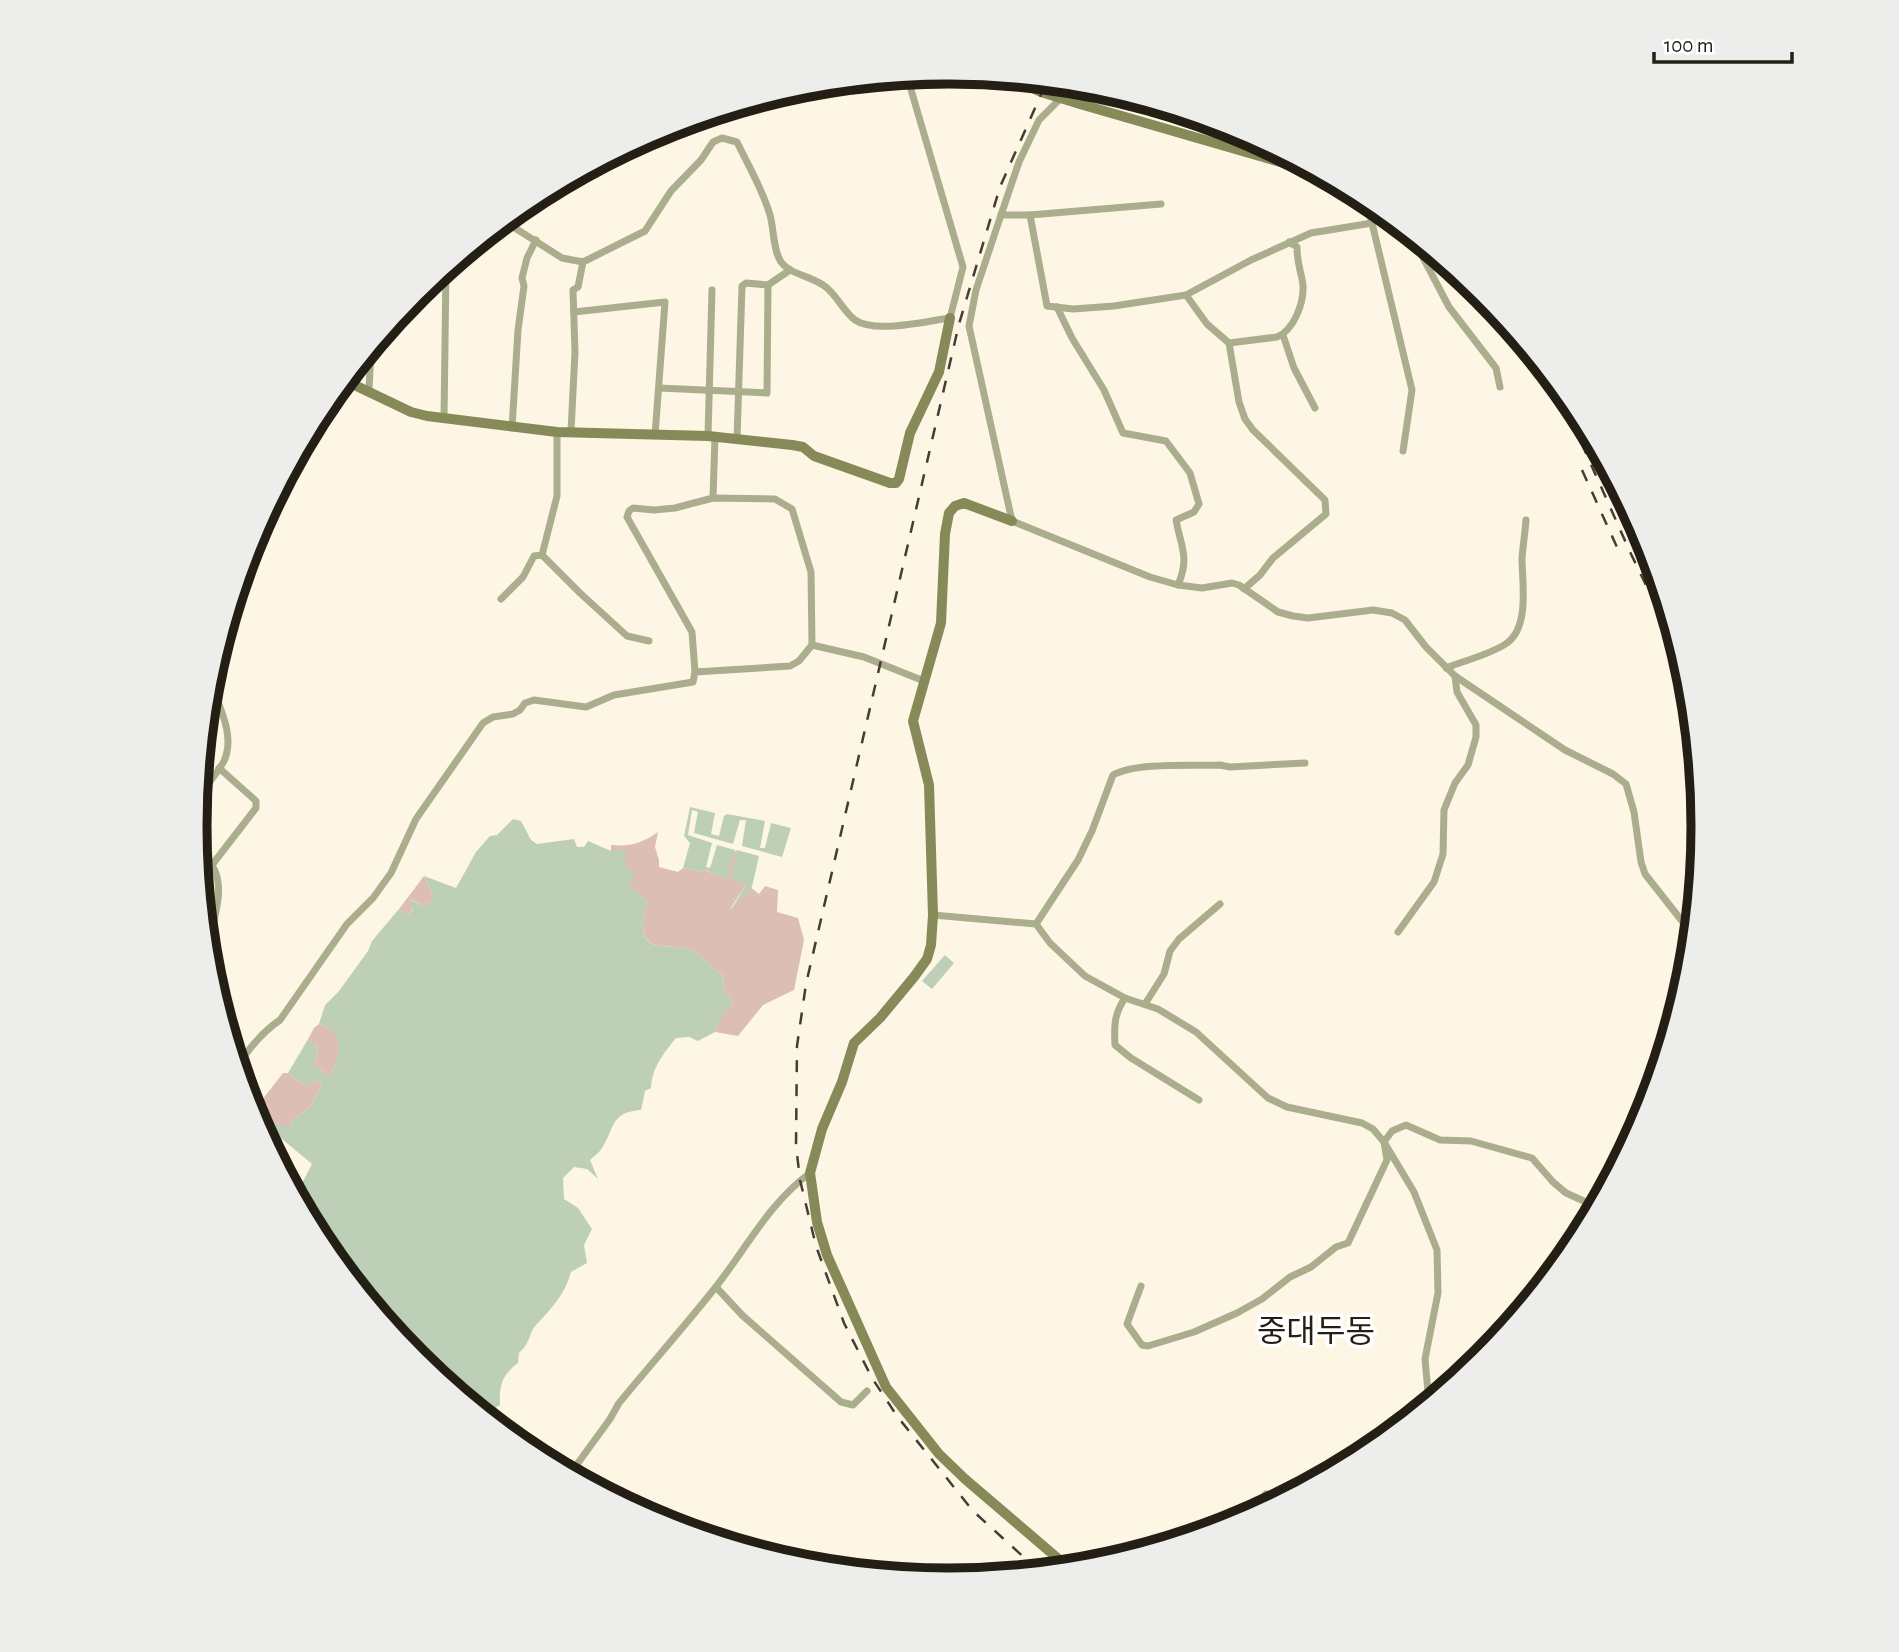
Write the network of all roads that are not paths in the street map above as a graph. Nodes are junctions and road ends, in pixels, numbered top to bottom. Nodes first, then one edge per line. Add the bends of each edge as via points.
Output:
1 (910, 86) edge
2 (1037, 89) edge
3 (1062, 97) junction
4 (1252, 149) edge
5 (1256, 154) junction
6 (1276, 160) edge
7 (1161, 204) dead end
8 (1001, 215) junction
9 (1030, 215) junction
10 (1370, 215) edge
11 (1372, 223) junction
12 (513, 226) edge
13 (536, 240) junction
14 (1289, 242) junction
15 (1420, 253) edge
16 (583, 262) junction
17 (790, 270) junction
18 (446, 281) edge
19 (768, 285) junction
20 (712, 290) dead end
21 (1186, 295) junction
22 (1057, 307) junction
23 (574, 312) junction
24 (950, 318) junction
25 (1283, 335) junction
26 (1229, 343) junction
27 (370, 363) edge
28 (354, 384) edge
29 (1500, 387) dead end
30 (659, 388) junction
31 (369, 391) junction
32 (709, 391) junction
33 (739, 392) junction
34 (1315, 408) dead end
35 (444, 419) junction
36 (512, 428) junction
37 (571, 431) junction
38 (557, 432) junction
39 (655, 435) junction
40 (711, 436) junction
41 (737, 439) junction
42 (1403, 451) dead end
43 (713, 498) junction
44 (1526, 520) dead end
45 (1012, 521) junction
46 (542, 555) junction
47 (1178, 585) junction
48 (1244, 589) junction
49 (501, 599) dead end
50 (649, 640) dead end
51 (812, 645) junction
52 (1446, 667) junction
53 (695, 672) junction
54 (1455, 676) junction
55 (924, 681) junction
56 (218, 704) edge
57 (1305, 763) dead end
58 (219, 768) junction
59 (209, 782) edge
60 (212, 865) junction
61 (209, 866) edge
62 (1220, 904) dead end
63 (933, 915) junction
64 (214, 924) edge
65 (1037, 924) junction
66 (1685, 925) edge
67 (1398, 932) dead end
68 (1125, 999) junction
69 (1145, 1004) junction
70 (244, 1055) edge
71 (1199, 1100) dead end
72 (1384, 1142) junction
73 (810, 1172) junction
74 (1588, 1203) edge
75 (1140, 1286) dead end
76 (716, 1287) junction
77 (867, 1391) dead end
78 (1428, 1393) edge
79 (575, 1467) edge
80 (1266, 1494) dead end
81 (1261, 1499) edge
82 (1059, 1560) edge

1 - 24 street via 963,267
2 - 3 street
3 - 5 street
3 - 8 street via 1039,120 1018,162
4 - 5 street
5 - 6 street
7 - 9 street
8 - 9 street
8 - 45 street via 969,326
9 - 22 street via 1047,306
10 - 11 street
11 - 14 street via 1311,233
11 - 42 street via 1412,390
12 - 13 street
13 - 16 street via 562,258
13 - 36 street via 522,278
14 - 21 street
14 - 25 street via 1297,247 1303,287 1298,312
15 - 29 street via 1449,307 1496,368
16 - 17 street via 645,231 671,191 713,142 722,138 737,142 770,214 780,260
16 - 23 street via 578,287 573,290
17 - 19 street
17 - 24 street via 827,287 850,315 863,323 881,327
18 - 35 street
19 - 33 street via 742,286
19 - 33 street via 766,393
20 - 32 street
21 - 22 street via 1114,306
21 - 26 street via 1207,324
22 - 47 street via 1123,433 1166,441 1190,473 1199,504 1194,512 1176,520 1186,557
23 - 30 street via 665,302
23 - 37 street
24 - 41 street via 939,372 910,433 896,482 814,456 803,447
25 - 26 street
25 - 34 street
26 - 48 street via 1245,419 1325,500 1327,509
27 - 31 street
28 - 31 street
30 - 32 street
30 - 39 street
31 - 35 street via 411,412
32 - 33 street
32 - 40 street
33 - 41 street
35 - 36 street
36 - 38 street
37 - 38 street
37 - 39 street
38 - 46 street via 557,496
39 - 40 street
40 - 41 street
40 - 43 street
43 - 51 street via 775,499 792,509 811,572
43 - 53 street via 675,508 633,509 627,517 692,632
44 - 52 street via 1524,600 1516,632 1508,642
45 - 47 street
45 - 55 street via 964,503 949,513 941,623
46 - 49 street via 534,556 523,577
46 - 50 street via 626,636
47 - 48 street via 1202,588 1232,583
48 - 52 street via 1278,612 1293,616 1373,610 1392,613 1405,620
51 - 53 street via 790,666
51 - 55 street via 864,657
52 - 54 street
53 - 70 street via 693,682 614,695 586,707 534,700 513,714 483,723 416,819 391,873 347,924 280,1020
54 - 66 street via 1565,750 1626,784 1645,874
54 - 67 street via 1457,692 1476,724 1476,737 1468,765 1444,810 1443,854 1434,882
55 - 63 street via 913,721 929,785
56 - 58 street via 228,733 228,748
57 - 65 street via 1162,766 1113,775 1078,860
58 - 59 street
58 - 60 street via 256,801 256,807
60 - 61 street
60 - 64 street via 220,887
62 - 69 street via 1174,945 1164,974
63 - 65 street
63 - 73 street via 928,958 895,1002 853,1043
65 - 68 street via 1085,976
68 - 69 street
68 - 71 street via 1114,1021 1115,1045
69 - 72 street via 1196,1032 1268,1098 1287,1107 1362,1123
72 - 74 street via 1392,1131 1406,1125 1440,1140 1471,1141 1532,1158 1566,1193
72 - 75 street via 1387,1160 1348,1242 1262,1299 1194,1332 1148,1346 1142,1345 1128,1324
72 - 78 street via 1414,1192 1437,1250 1438,1293 1425,1359
73 - 76 street via 749,1240
73 - 82 street via 827,1255 886,1387 948,1462
76 - 77 street via 841,1402 853,1405
76 - 79 street via 619,1403
80 - 81 street

